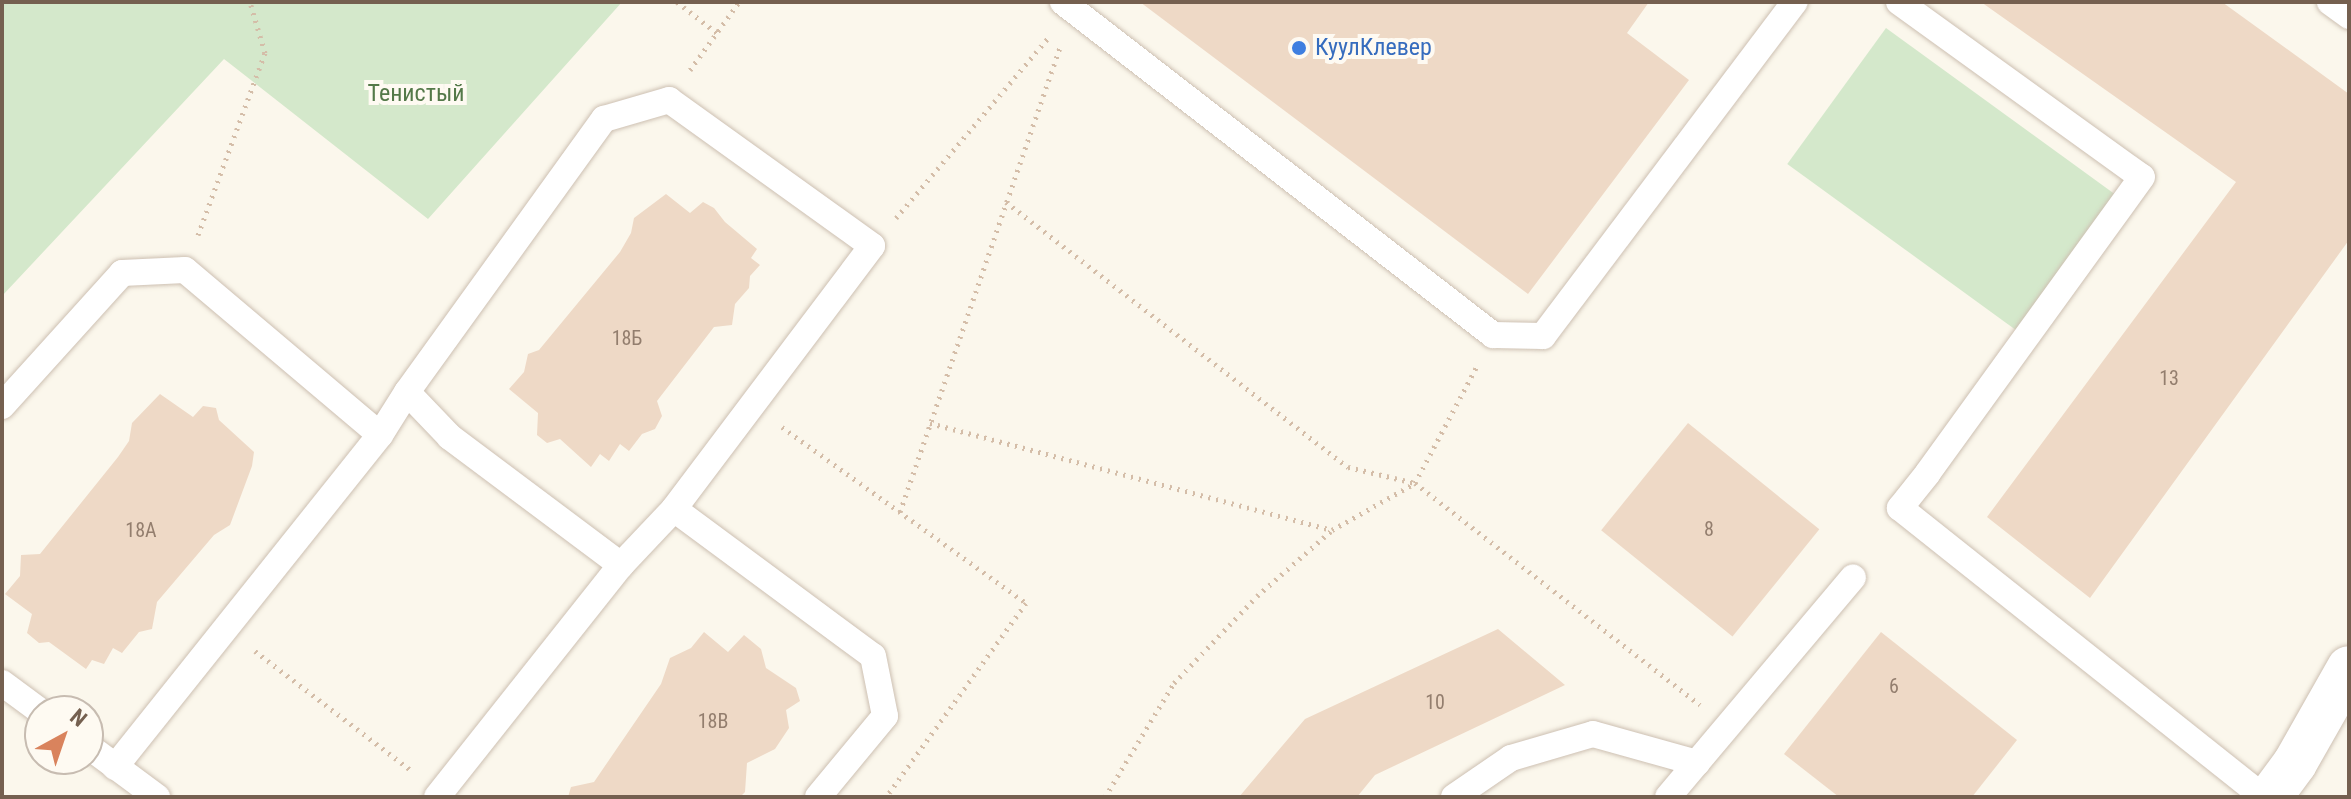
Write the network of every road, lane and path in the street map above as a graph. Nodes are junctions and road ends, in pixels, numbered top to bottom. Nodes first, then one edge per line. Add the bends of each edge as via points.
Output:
1 (250, 2) edge
2 (677, 2) edge
3 (739, 2) edge
4 (1795, 2) edge
5 (1899, 2) edge
6 (2330, 2) edge
7 (1068, 6) edge
8 (2349, 16) edge
9 (717, 33) junction
10 (669, 100) junction
11 (1006, 202) junction
12 (872, 246) junction
13 (185, 270) junction
14 (1493, 335) junction
15 (407, 392) junction
16 (2, 406) edge
17 (752, 406) junction
18 (930, 423) junction
19 (380, 435) junction
20 (1415, 483) junction
21 (674, 509) junction
22 (900, 512) junction
23 (1332, 530) junction
24 (621, 565) junction
25 (1853, 577) dead end
26 (226, 628) junction
27 (2349, 668) edge
28 (2, 683) edge
29 (24, 699) edge
30 (1728, 726) junction
31 (104, 758) edge
32 (1697, 763) junction
33 (115, 767) junction
34 (438, 795) edge
35 (157, 797) edge
36 (818, 797) edge
37 (886, 797) edge
38 (1105, 797) edge
39 (1454, 797) edge
40 (1668, 797) edge
41 (2263, 797) edge
42 (2270, 797) edge

1 - 13 path via 265,53
2 - 9 path
3 - 9 path
4 - 14 lane via 1543,336
5 - 41 lane via 2142,177 1900,508
6 - 8 lane
7 - 11 path
7 - 12 path
7 - 14 lane
9 - 10 path
10 - 12 lane
10 - 15 lane via 604,119
11 - 18 path
11 - 20 path via 1348,467
12 - 17 lane
13 - 16 lane via 122,273
13 - 19 lane
14 - 20 path
15 - 19 lane
15 - 24 lane via 450,437
17 - 21 lane
17 - 22 path
18 - 22 path
18 - 23 path
19 - 26 lane
20 - 23 path
20 - 30 path
21 - 24 lane
21 - 36 lane via 873,656 885,716
22 - 37 path via 1026,603
23 - 38 path via 1257,596 1174,683
24 - 34 lane
25 - 30 lane
26 - 33 lane
26 - 34 path
27 - 42 street
28 - 29 lane
30 - 32 lane
31 - 33 lane
32 - 39 lane via 1593,734 1511,758
32 - 40 lane
33 - 35 lane

